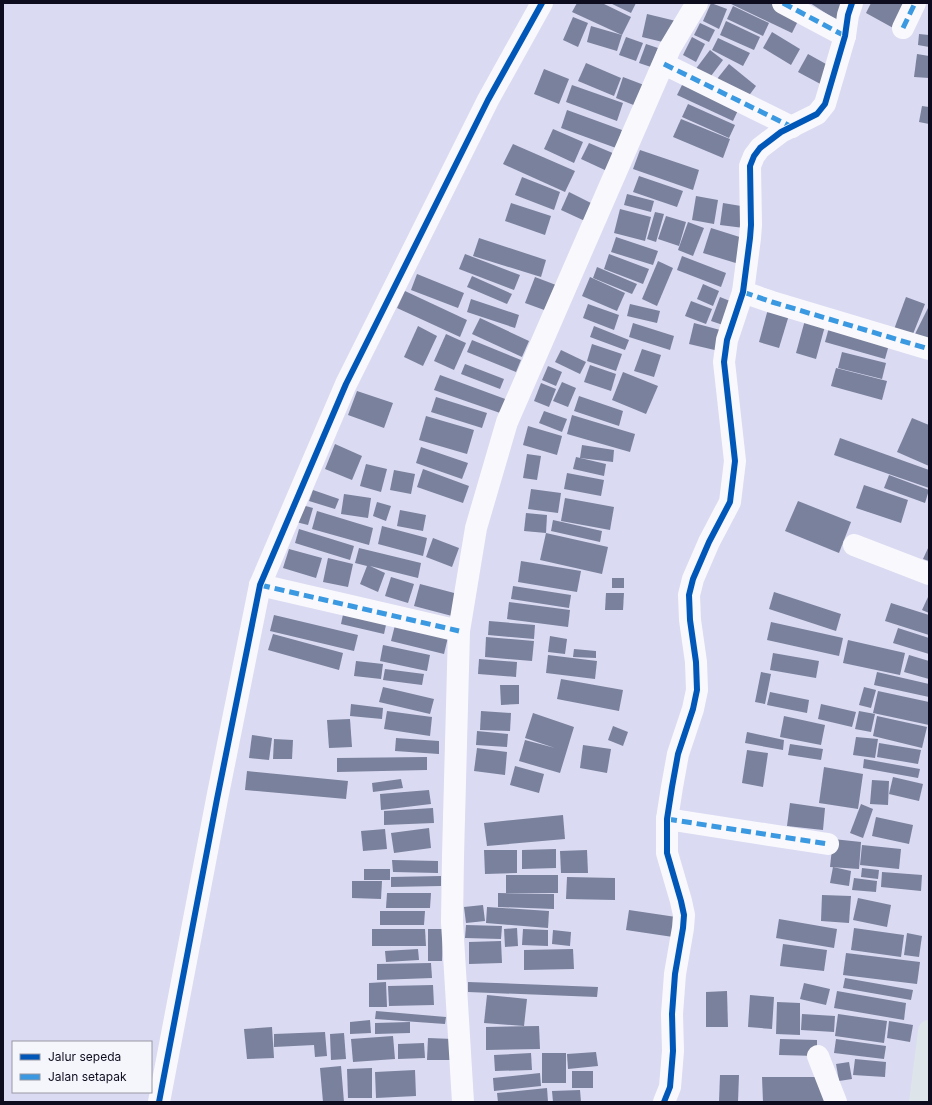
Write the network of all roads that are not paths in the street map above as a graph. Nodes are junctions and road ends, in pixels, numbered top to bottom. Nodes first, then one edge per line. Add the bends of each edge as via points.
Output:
1 (542, 3) edge
2 (697, 3) edge
3 (783, 3) edge
4 (852, 3) edge
5 (915, 3) edge
6 (903, 28) dead end
7 (845, 36) junction
8 (664, 64) junction
9 (792, 127) junction
10 (748, 294) junction
11 (929, 349) edge
12 (854, 545) dead end
13 (929, 574) edge
14 (260, 585) junction
15 (459, 630) junction
16 (667, 819) junction
17 (828, 844) dead end
18 (929, 1031) edge
19 (818, 1056) dead end
20 (159, 1102) edge
21 (463, 1102) edge
22 (664, 1102) edge
23 (836, 1102) edge
24 (920, 1102) edge

1 - 14 street via 488,100 346,384
2 - 8 street via 670,48
3 - 7 street
4 - 7 street
5 - 6 street
7 - 9 street via 825,104 816,114
8 - 9 street
8 - 15 street via 507,422 476,528
9 - 10 street via 760,148 750,166
10 - 11 street
10 - 16 street via 727,340 724,362 735,461 730,502 692,579 689,595 690,620 697,690 678,754
12 - 13 street
14 - 15 street
14 - 20 street
15 - 21 street via 452,922
16 - 17 street
16 - 22 street via 667,853 684,915 675,974 670,1087
18 - 24 main road
19 - 23 street

